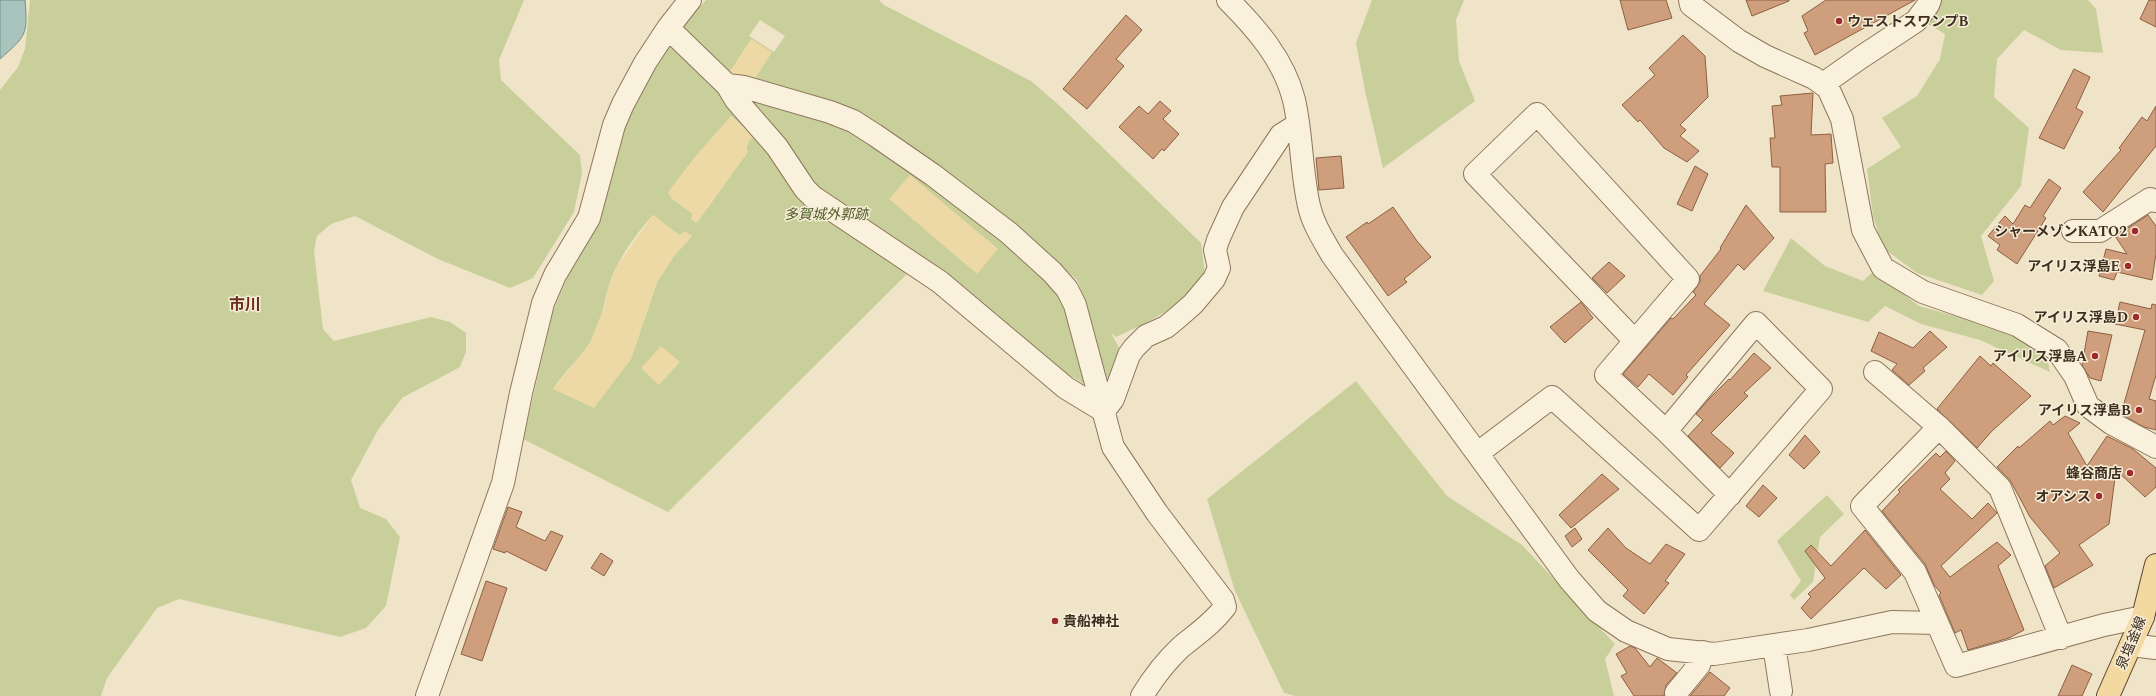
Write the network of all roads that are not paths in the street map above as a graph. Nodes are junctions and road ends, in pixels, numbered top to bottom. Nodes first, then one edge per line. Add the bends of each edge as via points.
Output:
1 (690, 0) edge
2 (1228, 0) edge
3 (1690, 0) edge
4 (1930, 0) edge
5 (668, 28) junction
6 (1823, 84) junction
7 (728, 85) junction
8 (1297, 125) junction
9 (2156, 201) edge
10 (2073, 231) dead end
11 (1635, 341) junction
12 (1875, 372) dead end
13 (1104, 411) junction
14 (1939, 427) junction
15 (1666, 430) junction
16 (2156, 446) edge
17 (1478, 453) junction
18 (1730, 496) junction
19 (2156, 565) edge
20 (2143, 617) junction
21 (1937, 623) junction
22 (2061, 638) junction
23 (1774, 645) junction
24 (2131, 645) junction
25 (2156, 648) edge
26 (1703, 652) junction
27 (1781, 691) dead end
28 (427, 696) edge
29 (1142, 696) edge
30 (1677, 696) edge
31 (2108, 696) edge

1 - 5 street
2 - 8 street via 1266,42 1280,64 1294,100
3 - 6 street via 1692,5 1739,41
4 - 6 street via 1916,21
5 - 7 street
5 - 28 street via 623,104 614,125 589,218 555,275 543,302 520,393 503,483
6 - 16 street via 1828,88 1842,119 1863,230 1884,268 1923,292 2017,325 2057,350 2075,376 2088,406 2111,423
7 - 13 street via 736,100 777,146 804,189 813,198 940,282 1066,388
7 - 13 street via 744,87 852,121 933,175 1009,233 1067,289 1075,305
8 - 13 street via 1281,135 1233,207 1215,250 1219,268 1214,278 1193,304 1177,318 1166,327 1146,336 1134,348 1112,399
8 - 17 street via 1309,206 1315,225 1332,255
9 - 10 street via 2150,199 2100,231
11 - 11 street via 1688,279 1537,114 1476,174
11 - 15 street via 1606,375
12 - 14 street
13 - 29 street via 1111,439 1120,459 1223,600 1225,607 1159,670
14 - 21 street via 1862,506 1915,572
14 - 22 street via 2000,488
15 - 18 street
15 - 18 street via 1756,323 1821,389
17 - 18 street via 1552,397 1699,530
17 - 26 street via 1548,551 1597,611 1626,632 1668,649
19 - 20 main road, 泉塩釜線
20 - 22 street
20 - 24 main road, 泉塩釜線
21 - 22 street via 1956,666
21 - 23 street via 1892,622
23 - 26 street via 1714,654
23 - 27 street
24 - 25 street
24 - 31 main road, 泉塩釜線
26 - 30 street via 1699,665 1676,693

